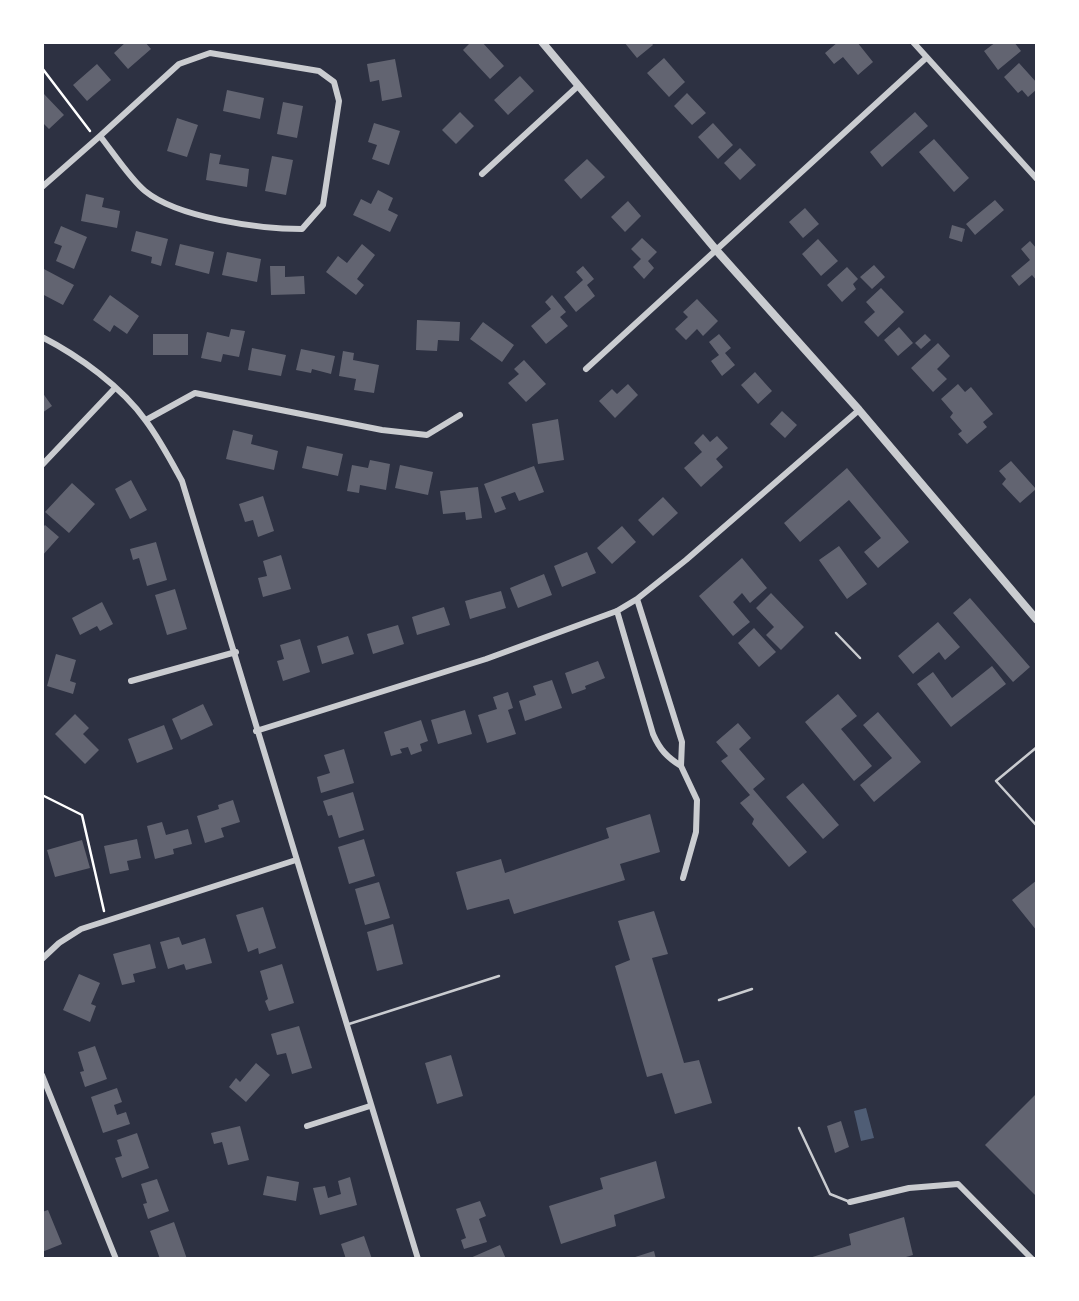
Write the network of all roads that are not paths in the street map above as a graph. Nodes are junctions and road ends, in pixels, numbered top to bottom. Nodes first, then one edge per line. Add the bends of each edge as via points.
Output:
1 (542, 42) edge
2 (913, 42) edge
3 (926, 58) junction
4 (578, 86) junction
5 (98, 137) junction
6 (482, 174) dead end
7 (1037, 179) edge
8 (42, 187) edge
9 (717, 251) junction
10 (42, 337) edge
11 (586, 369) dead end
12 (115, 388) junction
13 (859, 410) junction
14 (460, 415) dead end
15 (146, 419) junction
16 (42, 465) edge
17 (637, 598) junction
18 (617, 611) junction
19 (1037, 620) edge
20 (836, 633) dead end
21 (236, 652) junction
22 (860, 658) dead end
23 (131, 681) dead end
24 (256, 730) junction
25 (1037, 747) edge
26 (681, 766) junction
27 (1037, 826) edge
28 (296, 860) junction
29 (683, 878) dead end
30 (42, 959) edge
31 (499, 976) dead end
32 (752, 989) dead end
33 (719, 1000) dead end
34 (346, 1025) junction
35 (42, 1075) edge
36 (370, 1106) junction
37 (307, 1126) dead end
38 (799, 1128) dead end
39 (850, 1202) joint
40 (116, 1259) edge
41 (418, 1259) edge
42 (1032, 1259) edge

1 - 4 street
2 - 3 street
3 - 7 street
3 - 9 street
4 - 6 street
4 - 9 street
5 - 5 street via 179,64 210,52 319,71 334,82 339,102 323,205 302,229 274,229 179,210 144,191
5 - 8 street
9 - 11 street
9 - 13 street
10 - 12 street via 71,352
12 - 15 street
12 - 16 street
13 - 17 street via 687,561
13 - 19 street
14 - 15 street via 427,435 195,393
15 - 21 street via 183,481
17 - 18 street
17 - 26 street via 681,742
18 - 24 street via 486,659
18 - 26 street via 653,734 666,757
20 - 22 lane
21 - 23 street
21 - 24 street
24 - 28 street
25 - 27 lane via 996,781
26 - 29 street via 697,800 696,832
28 - 30 street via 73,933
28 - 34 street
31 - 34 lane
32 - 33 lane
34 - 36 street
35 - 40 street
36 - 37 street
36 - 41 street
38 - 39 lane via 830,1194
39 - 42 street via 909,1188 958,1184

